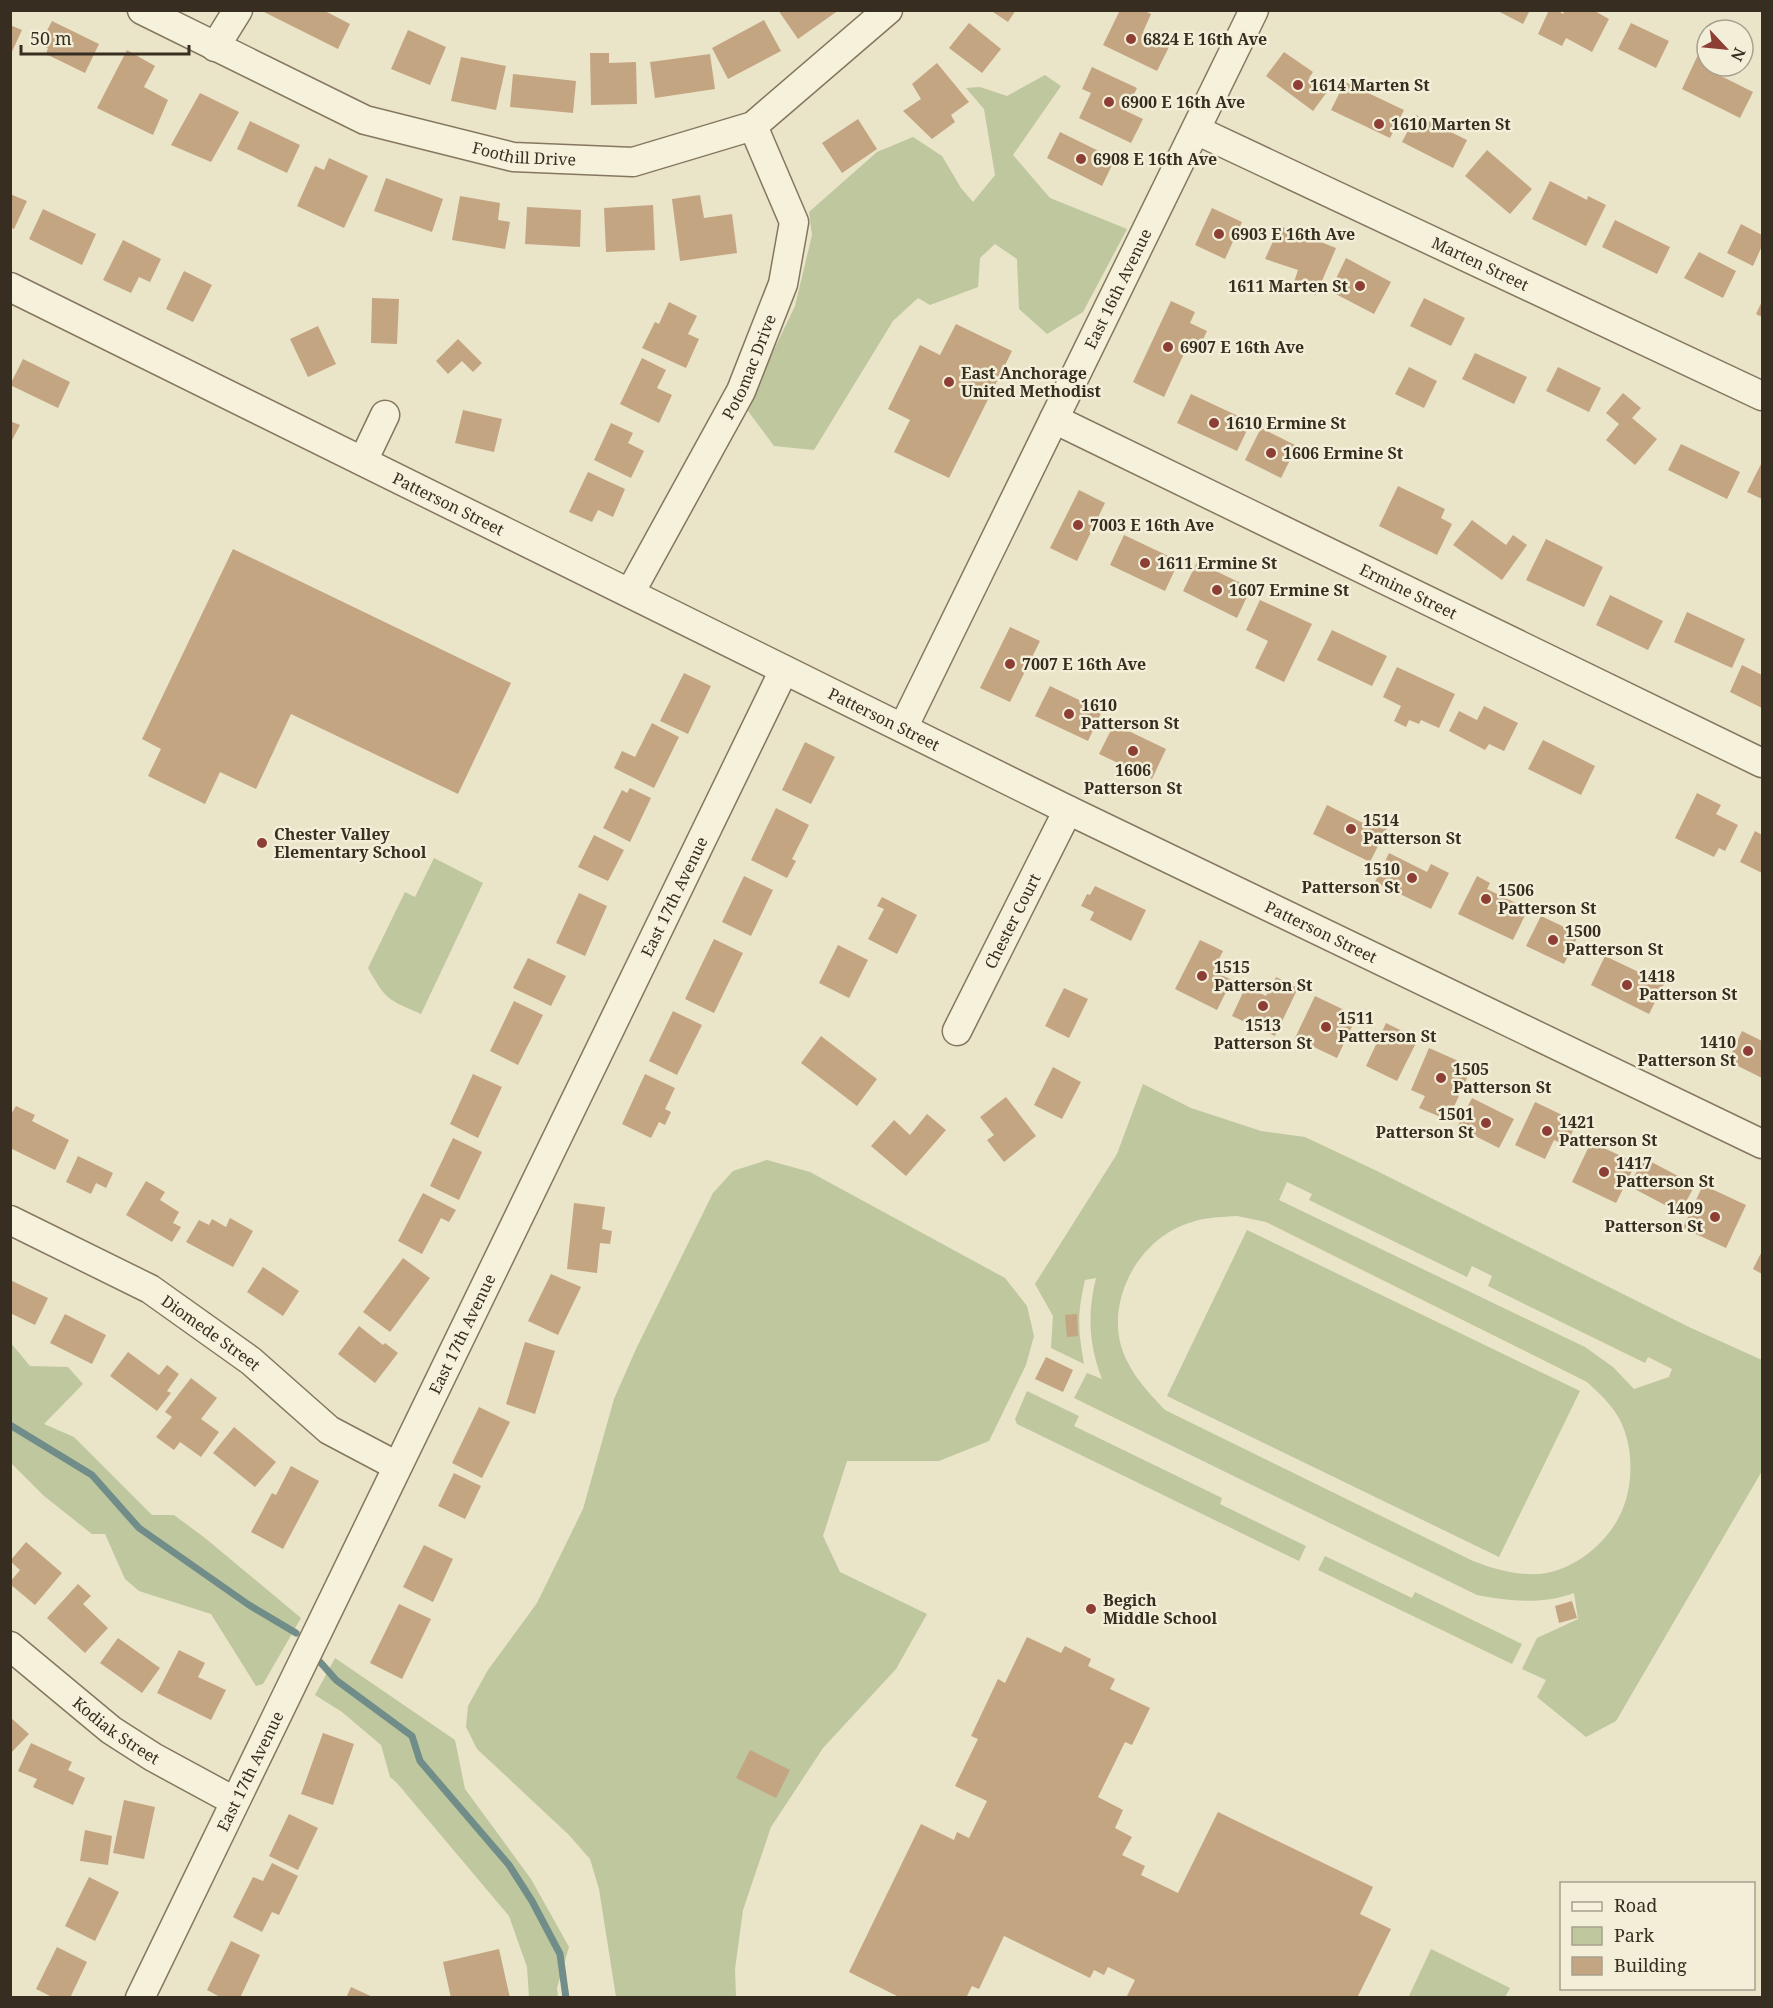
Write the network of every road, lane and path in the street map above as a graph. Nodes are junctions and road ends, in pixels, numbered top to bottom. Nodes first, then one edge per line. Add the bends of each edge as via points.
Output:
1 (142, 10) edge
2 (238, 10) edge
3 (888, 10) edge
4 (1254, 10) edge
5 (215, 47) junction
6 (753, 126) junction
7 (1196, 130) junction
8 (10, 287) edge
9 (1762, 396) edge
10 (386, 414) dead end
11 (1054, 419) junction
12 (363, 461) junction
13 (630, 593) junction
14 (784, 670) junction
15 (903, 728) junction
16 (1762, 763) edge
17 (1068, 810) junction
18 (957, 1031) dead end
19 (1762, 1144) edge
20 (10, 1220) edge
21 (397, 1466) junction
22 (10, 1646) edge
23 (234, 1801) junction
24 (140, 1998) edge

1 - 5 street, Foothill Drive
2 - 5 street
3 - 6 street, Foothill Drive
4 - 7 street, East 16th Avenue
5 - 6 street, Foothill Drive via 365,120 513,157 633,162
6 - 13 street, Potomac Drive via 794,222 783,284 741,391
7 - 9 street, Marten Street
7 - 11 street, East 16th Avenue
8 - 12 street, Patterson Street
10 - 12 street
11 - 15 street, East 16th Avenue
11 - 16 street, Ermine Street
12 - 13 street, Patterson Street
13 - 14 street, Patterson Street
14 - 15 street, Patterson Street
14 - 21 street, East 17th Avenue
15 - 17 street, Patterson Street
17 - 18 street, Chester Court
17 - 19 street, Patterson Street
20 - 21 street, Diomede Street via 150,1289 251,1360 329,1430
21 - 23 street, East 17th Avenue
22 - 23 street, Kodiak Street via 111,1730
23 - 24 street, East 17th Avenue

